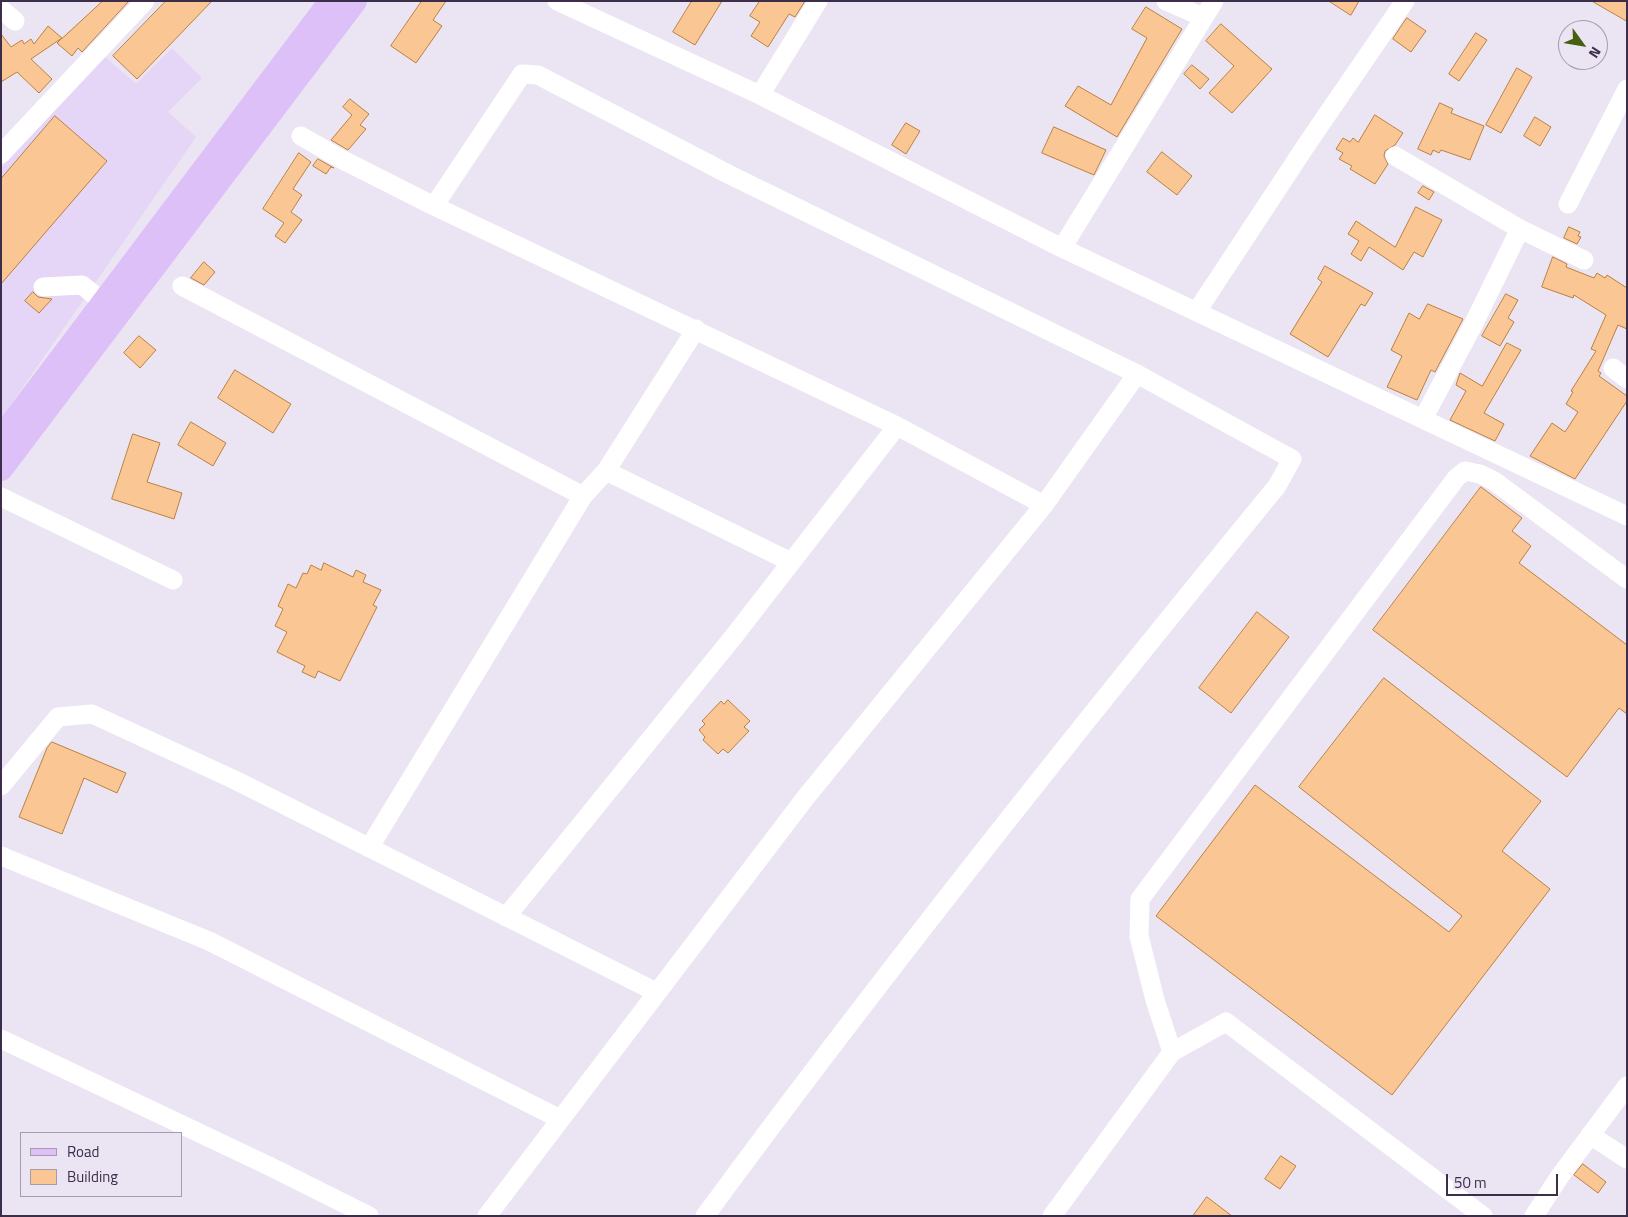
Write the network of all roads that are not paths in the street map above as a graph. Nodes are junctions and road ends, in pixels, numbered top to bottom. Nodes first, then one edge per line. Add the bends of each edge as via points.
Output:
1 (145, 1) edge
2 (331, 1) edge
3 (355, 1) edge
4 (557, 1) edge
5 (818, 1) edge
6 (1166, 1) edge
7 (1214, 1) edge
8 (1405, 1) edge
9 (1203, 17) junction
10 (1627, 89) edge
11 (760, 95) junction
12 (301, 136) dead end
13 (1, 154) edge
14 (1395, 156) dead end
15 (1568, 204) dead end
16 (434, 206) junction
17 (1520, 229) junction
18 (1062, 248) junction
19 (1584, 260) dead end
20 (182, 286) dead end
21 (44, 287) dead end
22 (104, 302) junction
23 (1198, 311) junction
24 (696, 329) junction
25 (1137, 374) junction
26 (1423, 419) junction
27 (897, 426) junction
28 (1, 438) edge
29 (1, 469) edge
30 (606, 471) junction
31 (583, 496) junction
32 (1, 497) edge
33 (1044, 505) junction
34 (1627, 516) edge
35 (792, 562) junction
36 (1627, 579) edge
37 (173, 580) dead end
38 (1, 786) edge
39 (369, 848) junction
40 (1, 856) edge
41 (506, 917) junction
42 (656, 992) junction
43 (1, 1039) edge
44 (1172, 1052) junction
45 (1627, 1086) edge
46 (560, 1119) junction
47 (1590, 1135) junction
48 (1627, 1159) edge
49 (369, 1216) edge
50 (487, 1216) edge
51 (704, 1216) edge
52 (1052, 1216) edge
53 (1483, 1216) edge
54 (1534, 1216) edge

1 - 13 street
2 - 22 main road
3 - 29 main road
4 - 11 street
5 - 11 street
6 - 9 street
7 - 9 street
8 - 23 street
9 - 18 street
10 - 15 street
11 - 18 street
12 - 16 street
14 - 17 street
16 - 24 street
16 - 25 street via 522,74 538,75 728,174
17 - 19 street
17 - 26 street
18 - 23 street
20 - 31 street
21 - 22 street via 82,285
22 - 28 main road
23 - 26 street
24 - 27 street
24 - 30 street
25 - 33 street
25 - 51 street via 1292,459 1277,486 1112,688
26 - 34 street
27 - 33 street
27 - 35 street
30 - 31 street
30 - 35 street
31 - 39 street
32 - 37 street
33 - 42 street via 806,797
35 - 41 street
36 - 44 street via 1494,481 1465,471 1457,477 1140,900 1139,936
38 - 39 street via 58,717 92,714 237,781
39 - 41 street
40 - 46 street via 209,941
41 - 42 street
42 - 46 street
43 - 49 street
44 - 52 street
44 - 53 street via 1226,1022
45 - 47 street
46 - 50 street
47 - 48 street
47 - 54 street

